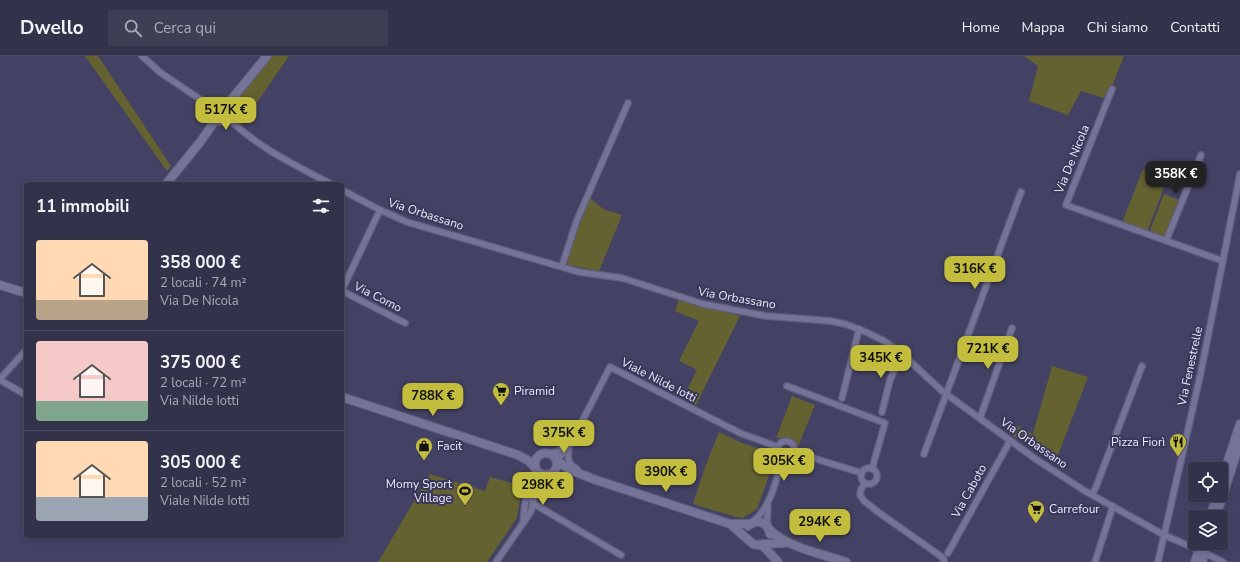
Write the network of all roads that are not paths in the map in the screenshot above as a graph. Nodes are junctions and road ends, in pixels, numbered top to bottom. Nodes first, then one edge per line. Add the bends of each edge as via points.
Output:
1 (142, 56) edge
2 (267, 56) edge
3 (1112, 89) dead end
4 (628, 103) dead end
5 (227, 105) junction
6 (213, 108) junction
7 (228, 118) junction
8 (216, 119) junction
9 (1201, 155) dead end
10 (1240, 174) edge
11 (168, 182) edge
12 (326, 182) edge
13 (344, 191) edge
14 (1021, 192) dead end
15 (380, 210) junction
16 (1166, 241) junction
17 (1223, 261) junction
18 (562, 266) junction
19 (0, 285) edge
20 (344, 286) edge
21 (344, 291) edge
22 (24, 292) edge
23 (404, 323) dead end
24 (1012, 328) dead end
25 (858, 329) junction
26 (24, 352) edge
27 (901, 354) junction
28 (1142, 366) dead end
29 (0, 379) edge
30 (787, 386) dead end
31 (24, 394) edge
32 (946, 394) junction
33 (344, 398) edge
34 (842, 398) dead end
35 (882, 412) dead end
36 (980, 418) junction
37 (1240, 424) edge
38 (1010, 441) junction
39 (1240, 442) edge
40 (570, 445) junction
41 (778, 447) junction
42 (793, 452) junction
43 (540, 454) junction
44 (550, 454) junction
45 (924, 454) dead end
46 (518, 455) junction
47 (783, 456) junction
48 (557, 460) junction
49 (1228, 462) edge
50 (535, 469) junction
51 (872, 469) junction
52 (862, 474) junction
53 (549, 475) junction
54 (595, 480) junction
55 (865, 483) junction
56 (531, 487) junction
57 (1092, 494) junction
58 (769, 502) junction
59 (534, 504) junction
60 (1113, 506) junction
61 (1218, 510) edge
62 (522, 523) junction
63 (730, 524) junction
64 (751, 524) junction
65 (769, 529) junction
66 (1164, 535) junction
67 (747, 539) junction
68 (787, 543) junction
69 (762, 544) junction
70 (1188, 544) edge
71 (1201, 550) edge
72 (1202, 550) edge
73 (1203, 550) edge
74 (948, 553) dead end
75 (621, 554) dead end
76 (1215, 560) edge
77 (496, 562) edge
78 (778, 562) edge
79 (846, 562) edge
80 (944, 562) edge
81 (1095, 562) edge
82 (1158, 562) edge
83 (1195, 562) edge
84 (1202, 562) edge
85 (1223, 562) edge

1 - 6 street via 161,73
2 - 5 main road
3 - 16 street, Via De Nicola via 1066,205
4 - 18 street via 577,220
5 - 6 main road via 219,103
5 - 7 main road via 230,110
6 - 8 main road via 212,114
7 - 8 main road via 221,121
7 - 12 street via 257,143
8 - 11 main road
9 - 16 street
10 - 17 street, Via Fenestrelle
13 - 15 street, Via Orbassano
14 - 32 street
15 - 18 street, Via Orbassano via 407,222
15 - 20 street
16 - 17 street, Via De Nicola
17 - 66 street, Via Fenestrelle
18 - 25 street, Via Orbassano via 579,272 622,278 703,304 766,316 831,321
19 - 22 main road
21 - 23 street, Via Como
24 - 36 street
25 - 27 street, Via Orbassano via 884,341
25 - 34 street
26 - 29 street
27 - 32 street, Via Orbassano
27 - 35 street via 890,380
28 - 57 street
29 - 31 street
30 - 51 street via 885,423
32 - 36 street, Via Orbassano
32 - 45 street
33 - 46 main road
36 - 38 street, Via Orbassano
37 - 49 main road
38 - 57 street, Via Orbassano
38 - 74 street, Via Caboto
39 - 61 main road
40 - 41 street, Viale Nilde Iotti via 610,367 740,433
40 - 44 street
40 - 48 street
40 - 54 street via 570,464
41 - 42 street, Viale Nilde Iotti via 782,442 788,442 792,445
41 - 47 street via 779,453
42 - 47 street via 789,456
42 - 52 street, Viale Nilde Iotti
43 - 44 main road
43 - 46 main road
43 - 50 main road via 534,462
44 - 48 main road
46 - 50 main road via 529,461
47 - 58 street
48 - 53 main road via 557,468
48 - 54 main road via 568,469
50 - 53 main road via 540,475
50 - 56 street
51 - 52 street via 865,469
51 - 55 street via 876,474 875,480 872,483
52 - 55 street
53 - 54 main road via 564,473
53 - 59 street via 538,485
54 - 63 main road
55 - 80 street via 860,495 864,501 942,557
56 - 59 street via 531,500
56 - 62 street via 526,495
57 - 60 street, Via Orbassano
58 - 64 street
58 - 65 street
59 - 62 street
59 - 75 street
60 - 66 street, Via Orbassano
60 - 81 street
62 - 77 street
63 - 64 main road
63 - 67 main road
64 - 65 main road via 761,522
64 - 67 main road via 746,532
65 - 68 main road
65 - 69 main road via 770,537
66 - 70 street, Via Orbassano
66 - 82 street, Via Fenestrelle
67 - 69 main road via 753,544
68 - 69 main road
68 - 79 main road
69 - 78 main road
71 - 83 main road
72 - 84 main road
73 - 76 street, Via Orbassano
76 - 85 street, Via Orbassano

